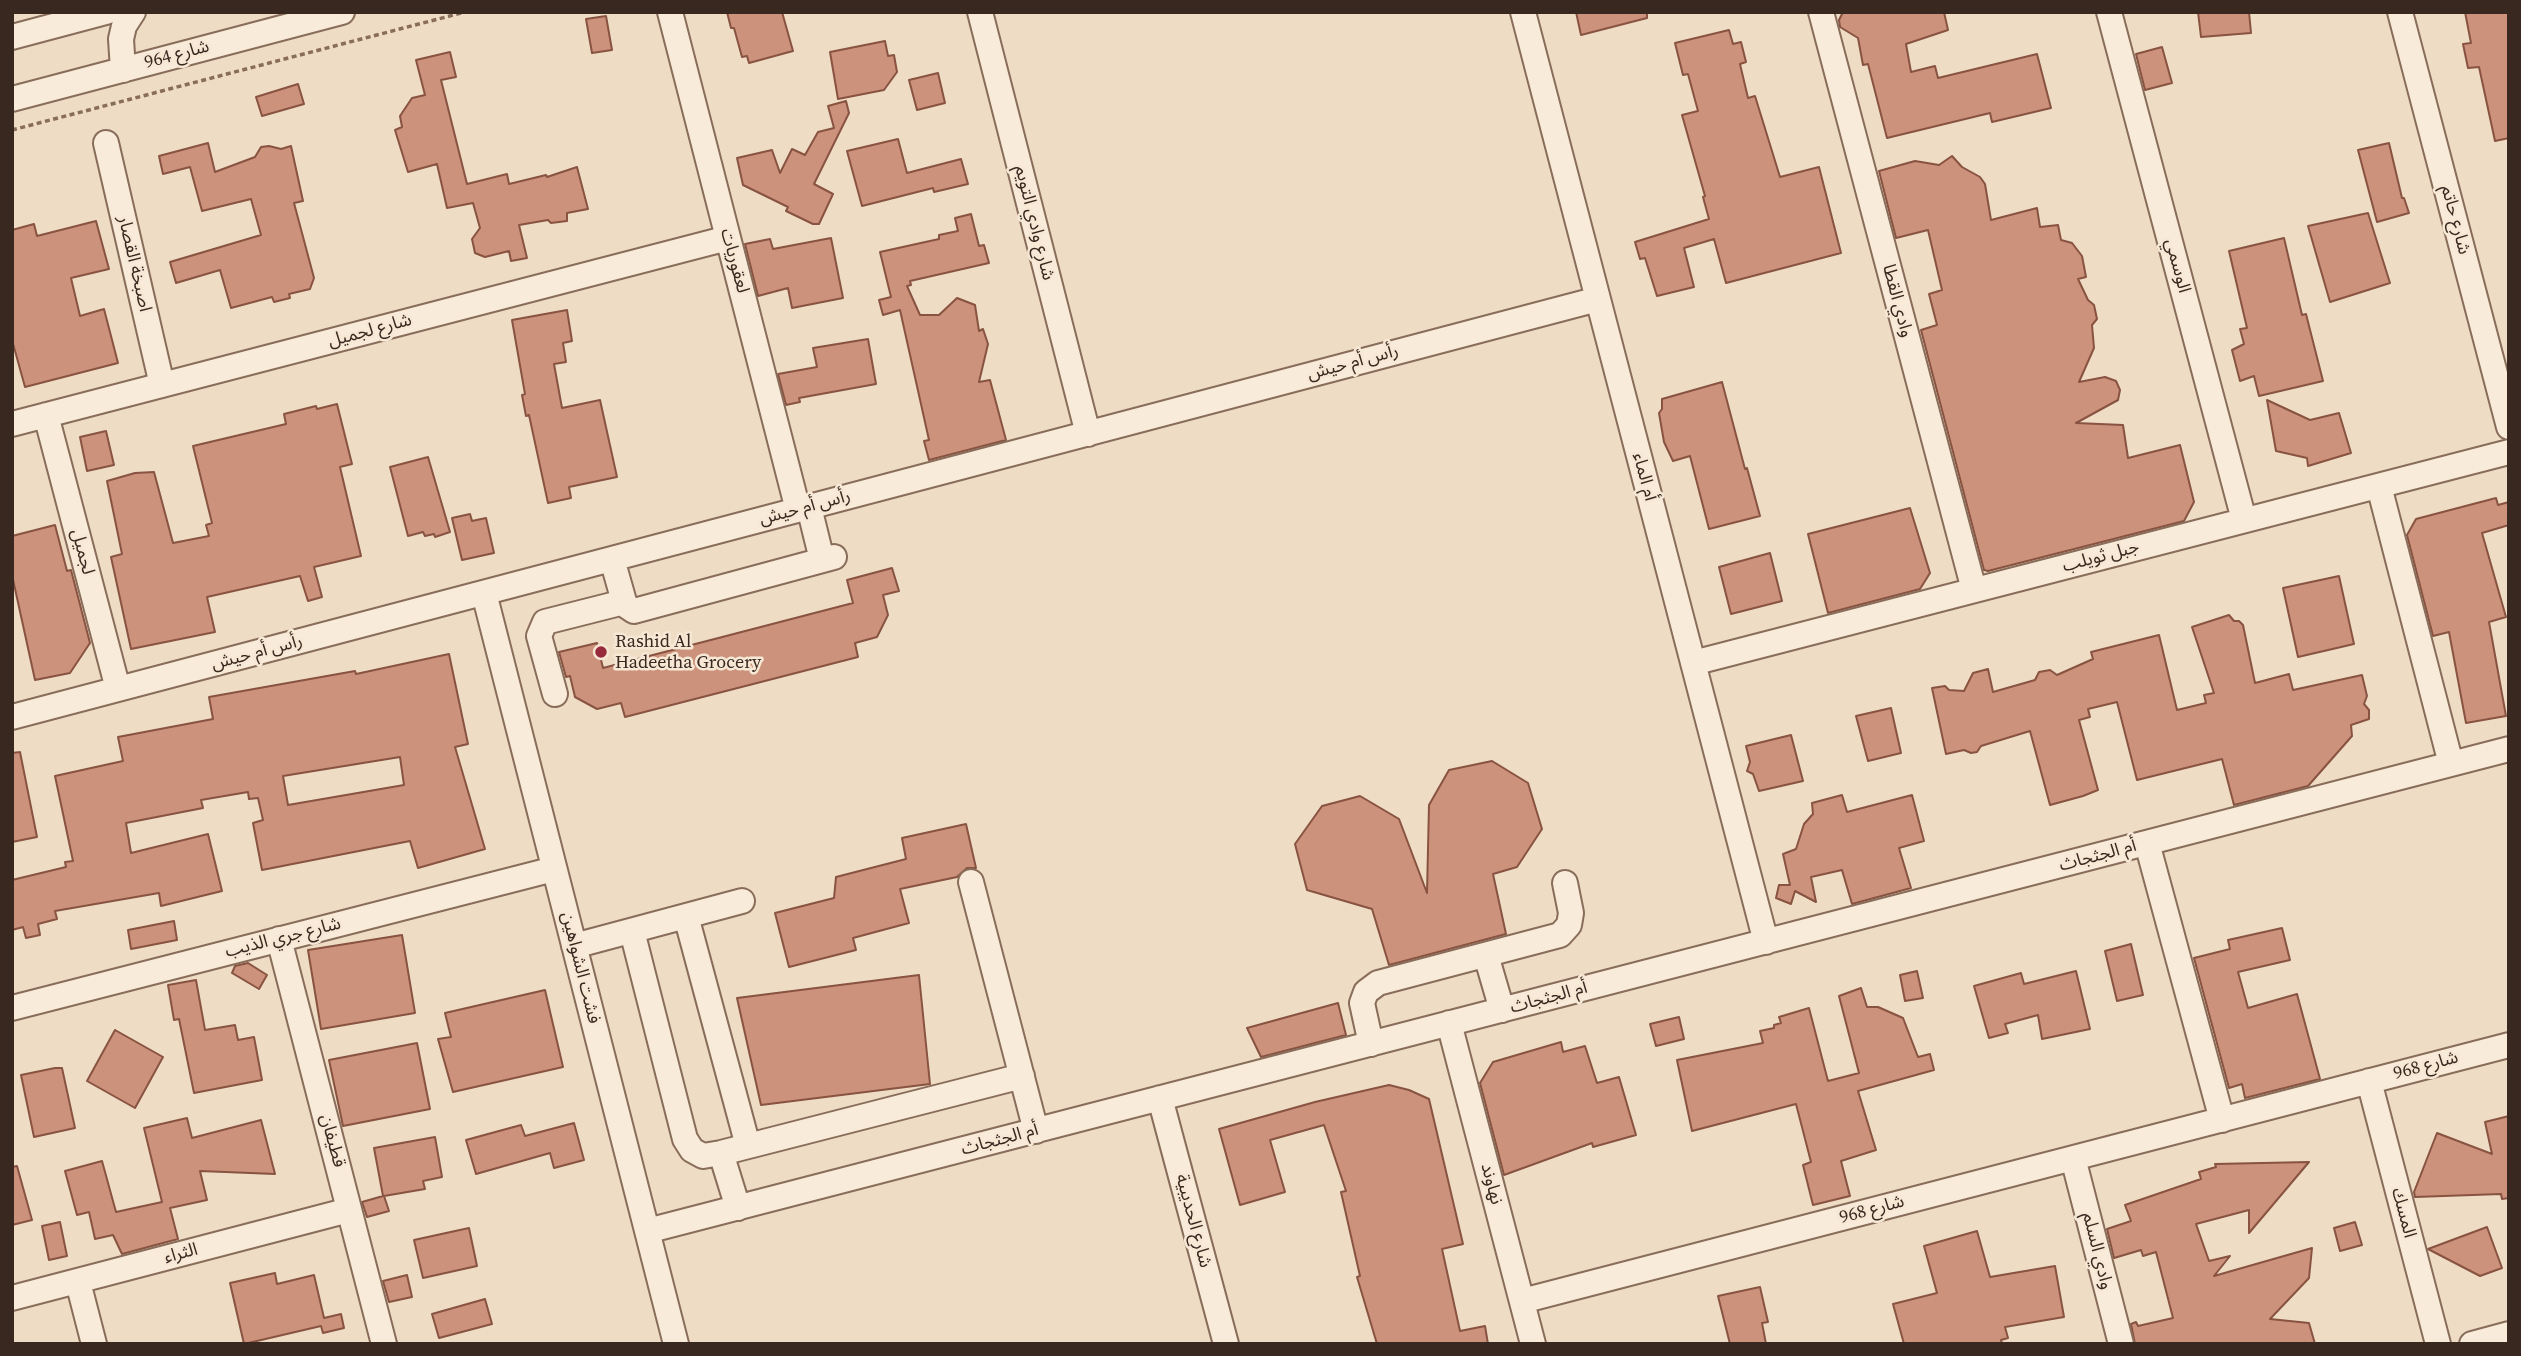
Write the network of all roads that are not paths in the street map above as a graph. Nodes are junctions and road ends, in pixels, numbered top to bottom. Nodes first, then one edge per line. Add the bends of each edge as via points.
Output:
1 (106, 12) edge
2 (133, 12) edge
3 (342, 12) edge
4 (670, 12) edge
5 (980, 12) edge
6 (1523, 12) edge
7 (1821, 12) edge
8 (2109, 12) edge
9 (2400, 12) edge
10 (314, 16) edge
11 (12, 37) edge
12 (123, 69) junction
13 (12, 99) edge
14 (106, 142) dead end
15 (728, 238) junction
16 (1598, 299) junction
17 (162, 385) junction
18 (46, 415) junction
19 (12, 424) edge
20 (2509, 428) edge
21 (1088, 434) junction
22 (2509, 452) edge
23 (2379, 486) junction
24 (804, 508) junction
25 (2244, 520) junction
26 (612, 559) junction
27 (1974, 590) junction
28 (484, 593) junction
29 (624, 602) junction
30 (1693, 663) junction
31 (118, 689) junction
32 (555, 694) dead end
33 (12, 717) edge
34 (2509, 749) edge
35 (2451, 764) junction
36 (2147, 843) junction
37 (554, 869) junction
38 (971, 881) dead end
39 (1565, 883) dead end
40 (743, 901) dead end
41 (686, 916) junction
42 (632, 931) junction
43 (279, 939) junction
44 (1766, 942) junction
45 (574, 946) junction
46 (1486, 955) junction
47 (12, 1008) edge
48 (1502, 1010) junction
49 (1449, 1023) junction
50 (1371, 1044) junction
51 (2509, 1045) edge
52 (1021, 1076) junction
53 (2369, 1081) junction
54 (1160, 1098) junction
55 (2222, 1120) junction
56 (1036, 1131) junction
57 (748, 1146) junction
58 (721, 1153) junction
59 (2073, 1158) junction
60 (738, 1208) junction
61 (349, 1210) junction
62 (647, 1231) junction
63 (78, 1282) junction
64 (12, 1298) edge
65 (1522, 1301) junction
66 (2509, 1334) edge
67 (94, 1344) edge
68 (384, 1344) edge
69 (676, 1344) edge
70 (1226, 1344) edge
71 (1533, 1344) edge
72 (2121, 1344) edge
73 (2438, 1344) edge
74 (2472, 1344) edge

1 - 11 street
2 - 12 street via 121,39
3 - 10 street, شارع 964
4 - 15 street, لعقوريات
5 - 21 street, شارع وادي التويم
6 - 16 street, أم الماء
7 - 27 street, وادي القطا
8 - 25 street, الوسمي
9 - 20 street, شارع حاتم
10 - 12 street, شارع 964
12 - 13 street, شارع 964
14 - 17 street, اصبخة القصار
15 - 17 street, شارع لجميل
15 - 24 street, لعقوريات
16 - 21 street, رأس أم حيش
16 - 30 street, أم الماء
17 - 18 street, شارع لجميل
18 - 19 street, شارع لجميل
18 - 31 street, لجميل
21 - 24 street, رأس أم حيش
22 - 23 street, جبل ثويلب
23 - 25 street, جبل ثويلب
23 - 35 street
24 - 26 street, رأس أم حيش
24 - 29 street, لعقوريات via 828,559 638,610 630,610
25 - 27 street, جبل ثويلب
26 - 28 street, رأس أم حيش
26 - 29 street
27 - 30 street, جبل ثويلب
28 - 31 street, رأس أم حيش
28 - 37 street, فشت الشواهين
29 - 32 street via 545,622 539,636
30 - 44 street, أم الماء
31 - 33 street, رأس أم حيش
34 - 35 street, أم الجثجاث
35 - 36 street, أم الجثجاث
36 - 44 street, أم الجثجاث
36 - 55 street
37 - 43 street, شارع جري الذيب
37 - 45 street, فشت الشواهين
38 - 52 street
39 - 46 street via 1571,913 1569,925 1560,935
40 - 41 street
41 - 42 street
41 - 57 street
42 - 45 street
42 - 58 street via 685,1139 692,1150 704,1156
43 - 47 street, شارع جري الذيب
43 - 61 street, قطيفان
44 - 48 street, أم الجثجاث
45 - 62 street, فشت الشواهين
46 - 48 street
46 - 50 street via 1377,983 1362,1003
48 - 49 street, أم الجثجاث
49 - 50 street, أم الجثجاث
49 - 65 street, نهاوند
50 - 54 street, أم الجثجاث
51 - 53 street, شارع 968
52 - 56 street
52 - 57 street
53 - 55 street, شارع 968
53 - 73 street, المسك
54 - 56 street, أم الجثجاث
54 - 70 street, شارع الحديبية
55 - 59 street, شارع 968
56 - 60 street, أم الجثجاث
57 - 58 street
58 - 60 street
59 - 65 street, شارع 968
59 - 72 street, وادي السلم
60 - 62 street, أم الجثجاث
61 - 63 street, الثراء
61 - 68 street, قطيفان
62 - 69 street, فشت الشواهين
63 - 64 street, الثراء
63 - 67 street
65 - 71 street, نهاوند
66 - 74 street

